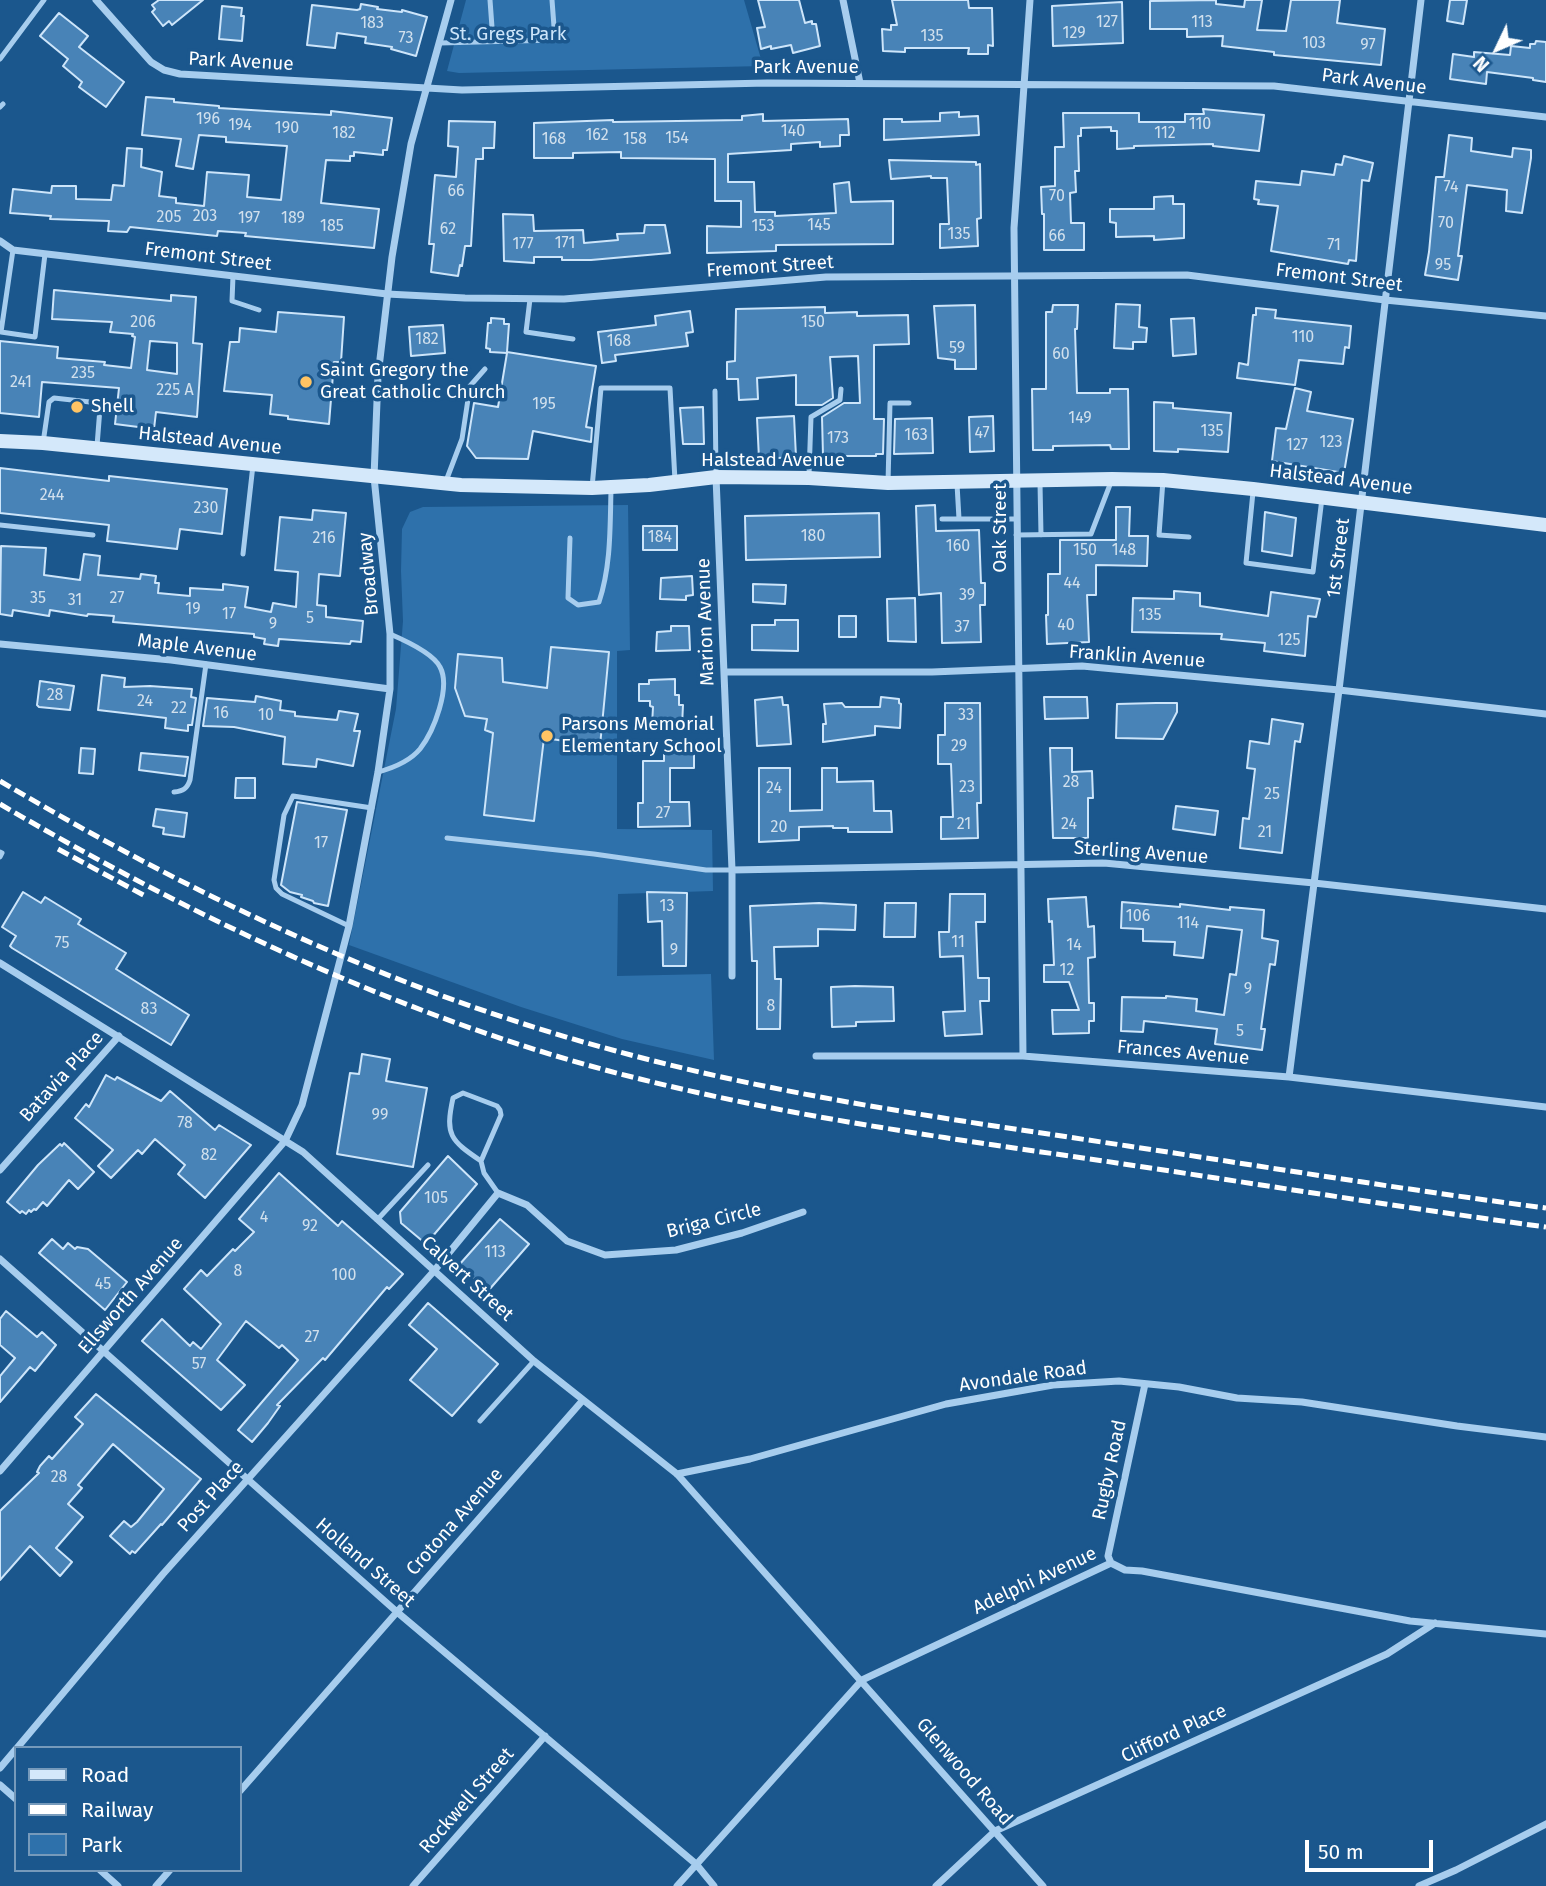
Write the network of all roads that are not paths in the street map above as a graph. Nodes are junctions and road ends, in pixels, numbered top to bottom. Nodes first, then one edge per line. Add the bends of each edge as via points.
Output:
1 (44, 0) edge
2 (96, 0) edge
3 (451, 0) edge
4 (490, 0) edge
5 (552, 0) edge
6 (843, 0) edge
7 (1030, 0) edge
8 (1421, 0) edge
9 (493, 41) junction
10 (440, 43) junction
11 (0, 58) edge
12 (860, 83) junction
13 (1025, 84) junction
14 (425, 88) junction
15 (1409, 102) junction
16 (1546, 117) edge
17 (1, 243) edge
18 (13, 250) junction
19 (45, 254) junction
20 (233, 276) junction
21 (1014, 276) junction
22 (387, 294) junction
23 (530, 299) junction
24 (1385, 300) junction
25 (259, 310) dead end
26 (1546, 316) edge
27 (573, 339) dead end
28 (485, 369) dead end
29 (841, 389) dead end
30 (715, 391) dead end
31 (909, 403) dead end
32 (0, 441) edge
33 (43, 443) junction
34 (97, 448) junction
35 (253, 465) junction
36 (374, 477) junction
37 (716, 477) junction
38 (809, 478) junction
39 (1112, 479) junction
40 (1040, 480) junction
41 (675, 481) junction
42 (1016, 481) junction
43 (1163, 481) junction
44 (957, 482) junction
45 (888, 483) junction
46 (445, 484) junction
47 (611, 487) junction
48 (592, 488) junction
49 (1253, 489) junction
50 (1322, 497) junction
51 (1361, 503) junction
52 (942, 519) dead end
53 (959, 519) junction
54 (1016, 519) junction
55 (1546, 524) edge
56 (0, 526) edge
57 (93, 535) dead end
58 (1016, 535) junction
59 (1041, 535) junction
60 (1189, 537) dead end
61 (570, 538) dead end
62 (243, 554) dead end
63 (390, 634) junction
64 (0, 645) edge
65 (206, 664) junction
66 (1018, 669) junction
67 (724, 671) junction
68 (390, 689) junction
69 (1339, 690) junction
70 (1546, 714) edge
71 (378, 772) junction
72 (174, 792) dead end
73 (372, 808) junction
74 (447, 838) dead end
75 (1020, 864) junction
76 (733, 870) junction
77 (1314, 883) junction
78 (1546, 909) edge
79 (348, 929) junction
80 (0, 963) edge
81 (732, 976) dead end
82 (119, 1036) junction
83 (816, 1056) dead end
84 (1023, 1056) junction
85 (1289, 1077) junction
86 (1546, 1107) edge
87 (285, 1141) junction
88 (481, 1161) junction
89 (428, 1165) dead end
90 (0, 1170) edge
91 (498, 1193) junction
92 (803, 1212) dead end
93 (377, 1220) junction
94 (0, 1259) edge
95 (434, 1271) junction
96 (104, 1352) junction
97 (534, 1361) junction
98 (1145, 1384) junction
99 (583, 1400) junction
100 (480, 1421) dead end
101 (1546, 1437) edge
102 (0, 1471) edge
103 (677, 1474) junction
104 (247, 1480) junction
105 (1111, 1563) junction
106 (397, 1612) junction
107 (1435, 1623) junction
108 (1546, 1634) edge
109 (862, 1680) junction
110 (545, 1736) junction
111 (19, 1746) edge
112 (14, 1751) edge
113 (0, 1768) edge
114 (0, 1785) edge
115 (242, 1789) edge
116 (14, 1797) edge
117 (1546, 1824) edge
118 (995, 1831) junction
119 (696, 1864) junction
120 (102, 1872) edge
121 (168, 1872) edge
122 (118, 1886) edge
123 (156, 1886) edge
124 (413, 1886) edge
125 (677, 1886) edge
126 (714, 1886) edge
127 (936, 1886) edge
128 (1043, 1886) edge
129 (1419, 1886) edge

1 - 11 lane
2 - 14 street, Park Avenue via 151,62 164,70
3 - 10 street, Broadway
4 - 9 lane
5 - 9 lane via 555,40
6 - 12 street
7 - 13 street, Oak Street
8 - 15 street, 1st Street
9 - 10 lane
10 - 14 street, Broadway
12 - 13 street, Park Avenue
12 - 14 street, Park Avenue
13 - 15 street, Park Avenue via 1274,86
13 - 21 street, Oak Street
14 - 22 street, Broadway via 411,144
15 - 16 street, Park Avenue
15 - 24 street, 1st Street
17 - 18 street, Fremont Street
18 - 19 street, Fremont Street
18 - 19 lane via 1,332 35,337
19 - 20 street, Fremont Street
20 - 22 street, Fremont Street
20 - 25 lane via 232,301
21 - 23 street, Fremont Street via 826,278
21 - 24 street, Fremont Street via 1187,275
21 - 42 street, Oak Street
22 - 23 street, Fremont Street
22 - 36 street, Broadway via 377,376
23 - 27 lane via 526,332
24 - 26 street, Fremont Street
24 - 51 street, 1st Street
28 - 46 lane via 470,386 462,439
29 - 38 lane via 840,400 811,417
30 - 37 lane
31 - 45 lane via 890,403
32 - 33 street, Halstead Avenue
33 - 34 street, Halstead Avenue
33 - 34 lane via 48,406 54,398 90,402 100,408
34 - 35 street, Halstead Avenue
35 - 36 street, Halstead Avenue
35 - 62 lane
36 - 46 street, Halstead Avenue
36 - 63 street, Broadway
37 - 38 street, Halstead Avenue
37 - 41 street, Halstead Avenue
37 - 67 street, Marion Avenue
38 - 45 street, Halstead Avenue
39 - 40 street, Halstead Avenue
39 - 43 street, Halstead Avenue
39 - 59 lane via 1091,534
40 - 42 street, Halstead Avenue
40 - 59 lane
41 - 47 street, Halstead Avenue
41 - 48 lane via 670,388 601,387
42 - 44 street, Halstead Avenue
42 - 54 street, Oak Street
43 - 49 street, Halstead Avenue
43 - 60 lane via 1159,535
44 - 45 street, Halstead Avenue
44 - 53 lane
46 - 48 street, Halstead Avenue
47 - 48 street, Halstead Avenue
47 - 61 lane via 610,546 599,602 578,605 568,598
49 - 50 street, Halstead Avenue
49 - 50 lane via 1246,563 1313,572
50 - 51 street, Halstead Avenue
51 - 55 street, Halstead Avenue
51 - 69 street, 1st Street
52 - 53 lane
53 - 54 lane
54 - 58 street, Oak Street
56 - 57 lane
58 - 59 lane
58 - 66 street, Oak Street
63 - 68 street, Broadway
63 - 71 lane via 414,644 440,666 444,690 435,722 420,750 395,768
64 - 65 street, Maple Avenue
65 - 68 street, Maple Avenue
65 - 72 lane via 190,780 188,787
66 - 67 street, Franklin Avenue
66 - 69 street, Franklin Avenue via 1082,666
66 - 75 street, Oak Street
67 - 76 street, Marion Avenue
68 - 71 street, Broadway
69 - 70 street, Franklin Avenue
69 - 77 street, 1st Street
71 - 73 street, Broadway
73 - 79 street, Broadway
73 - 79 lane via 293,796 284,815 276,888
74 - 76 lane
75 - 76 street, Sterling Avenue
75 - 77 street, Sterling Avenue via 1104,863
75 - 84 street, Oak Street
76 - 81 street, Marion Avenue
77 - 78 street, Sterling Avenue
77 - 85 street, 1st Street
79 - 87 street, Broadway via 302,1105
80 - 82 street, Calvert Street
82 - 87 street, Calvert Street
82 - 90 street, Batavia Place
83 - 84 street, Frances Avenue
84 - 85 street, Frances Avenue
85 - 86 street, Frances Avenue
87 - 93 street, Calvert Street
87 - 96 street, Ellsworth Avenue
88 - 88 lane via 500,1110 463,1093 453,1098 450,1133
88 - 91 lane
89 - 93 lane
91 - 92 street, Briga Circle via 527,1205 567,1241 605,1255 676,1250
91 - 95 street
93 - 95 street, Calvert Street
94 - 96 street, Holland Street
95 - 97 street, Calvert Street
95 - 104 street, Post Place
96 - 102 street, Ellsworth Avenue
96 - 104 street, Holland Street
97 - 99 street, Calvert Street
97 - 100 lane
98 - 101 street, Avondale Road
98 - 103 street, Avondale Road via 1053,1385 946,1404 750,1459
98 - 105 street, Rugby Road via 1108,1556
99 - 103 street, Calvert Street
99 - 106 street, Crotona Avenue
103 - 109 street, Calvert Street
104 - 106 street, Holland Street
104 - 111 street, Post Place
105 - 107 street, Adelphi Avenue via 1125,1570
105 - 109 street, Adelphi Avenue
106 - 110 street, Holland Street
106 - 115 street, Crotona Avenue
107 - 108 street, Adelphi Avenue
107 - 118 street, Clifford Place via 1387,1654
109 - 118 street, Glenwood Road
109 - 119 street, Adelphi Avenue
110 - 119 street, Holland Street
110 - 124 street, Rockwell Street
112 - 113 street, Post Place
114 - 116 street
117 - 129 street
118 - 127 street, Clifford Place
118 - 128 street, Glenwood Road
119 - 125 street, Adelphi Avenue
119 - 126 street, Holland Street
120 - 122 street
121 - 123 street

